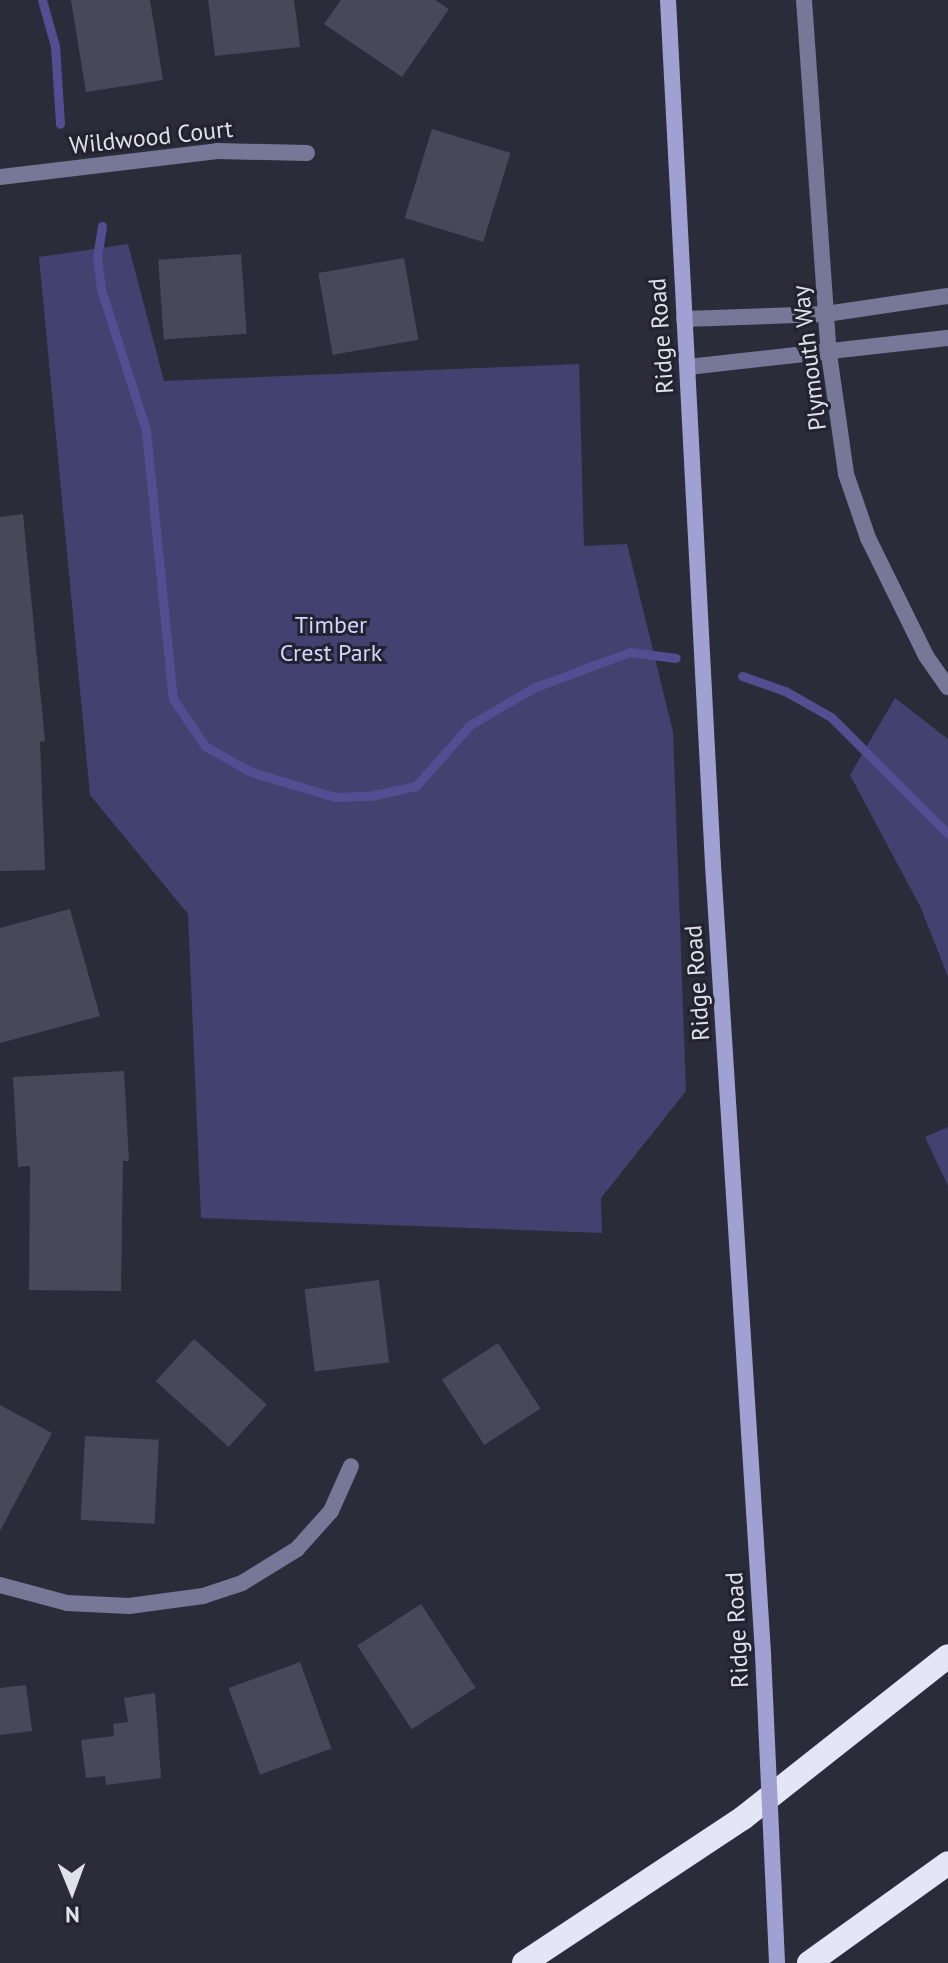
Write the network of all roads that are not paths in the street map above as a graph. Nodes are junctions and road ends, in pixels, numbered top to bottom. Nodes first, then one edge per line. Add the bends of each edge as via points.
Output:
1 (668, 0) edge
2 (804, 0) edge
3 (307, 153) dead end
4 (0, 177) edge
5 (948, 296) edge
6 (826, 314) junction
7 (684, 319) junction
8 (948, 338) edge
9 (829, 354) junction
10 (688, 367) junction
11 (948, 687) edge
12 (351, 1466) dead end
13 (0, 1585) edge
14 (948, 1656) edge
15 (948, 1863) edge
16 (524, 1963) edge
17 (777, 1963) edge
18 (809, 1963) edge

1 - 7 street, Ridge Road
2 - 6 street, Plymouth Way
3 - 4 street, Wildwood Court via 217,151
5 - 6 street
6 - 7 street
6 - 9 street, Plymouth Way
7 - 10 street, Ridge Road
8 - 9 street
9 - 10 street
9 - 11 street, Plymouth Way via 846,474 868,538 926,656
10 - 17 street, Ridge Road, bridge
12 - 13 street via 331,1511 297,1549 242,1583 203,1596 129,1606 67,1603
14 - 16 highway via 743,1818
15 - 18 highway

